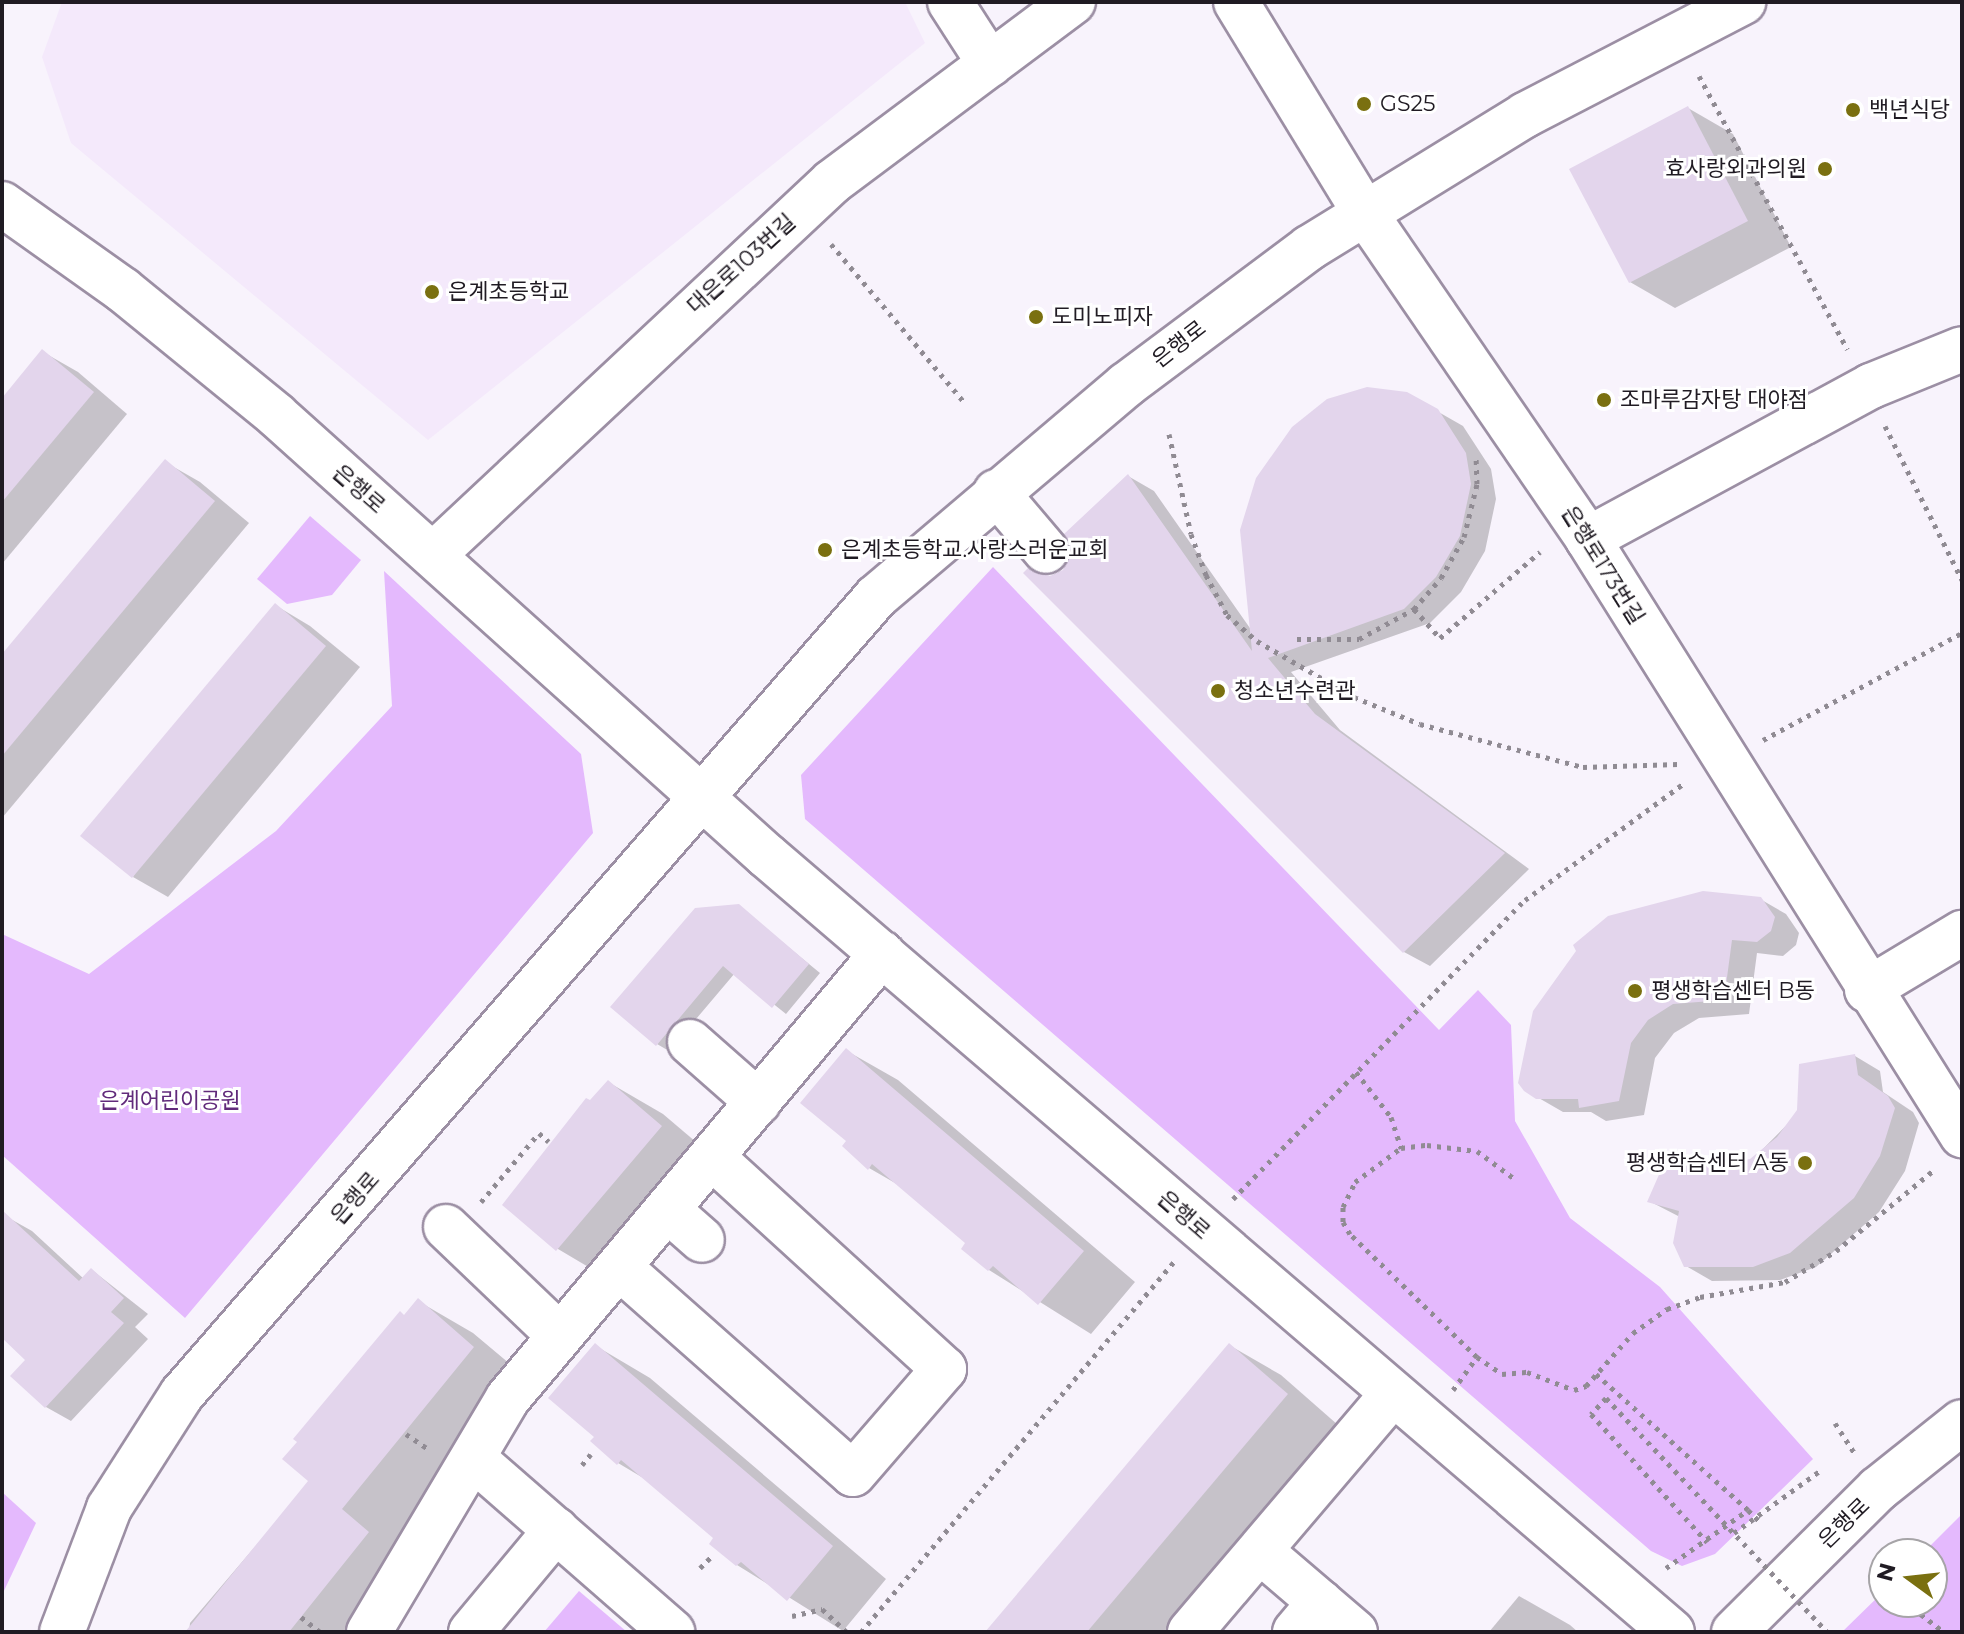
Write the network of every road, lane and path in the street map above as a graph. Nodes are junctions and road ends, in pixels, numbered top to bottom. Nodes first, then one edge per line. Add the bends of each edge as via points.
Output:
1 (950, 2) edge
2 (1073, 2) edge
3 (1236, 2) edge
4 (1743, 2) edge
5 (990, 64) junction
6 (1699, 76) dead end
7 (2, 204) edge
8 (1365, 213) junction
9 (823, 234) dead end
10 (1962, 349) edge
11 (1851, 357) dead end
12 (965, 403) dead end
13 (1884, 425) dead end
14 (1169, 434) dead end
15 (1475, 450) dead end
16 (996, 492) junction
17 (1588, 539) junction
18 (1046, 551) dead end
19 (1540, 552) dead end
20 (433, 555) junction
21 (1962, 580) edge
22 (1414, 609) junction
23 (1962, 633) edge
24 (1297, 639) dead end
25 (1752, 746) dead end
26 (1679, 764) dead end
27 (1684, 783) dead end
28 (699, 795) junction
29 (1962, 933) edge
30 (882, 954) junction
31 (1867, 990) junction
32 (690, 1042) dead end
33 (1356, 1072) junction
34 (758, 1102) junction
35 (549, 1142) dead end
36 (1401, 1148) junction
37 (1950, 1150) edge
38 (713, 1158) junction
39 (1515, 1179) dead end
40 (1229, 1203) dead end
41 (668, 1210) junction
42 (458, 1221) joint
43 (702, 1240) dead end
44 (1184, 1251) dead end
45 (619, 1267) junction
46 (559, 1335) junction
47 (1477, 1357) junction
48 (1596, 1374) junction
49 (1450, 1394) dead end
50 (1392, 1395) junction
51 (1962, 1422) edge
52 (591, 1454) dead end
53 (475, 1460) junction
54 (582, 1465) dead end
55 (1821, 1470) dead end
56 (1748, 1510) junction
57 (1759, 1521) dead end
58 (556, 1530) junction
59 (1734, 1533) junction
60 (1707, 1542) junction
61 (1260, 1551) junction
62 (712, 1556) dead end
63 (700, 1568) dead end
64 (1660, 1572) dead end
65 (792, 1616) dead end
66 (301, 1617) dead end
67 (1307, 1617) edge
68 (1924, 1618) edge
69 (1926, 1620) junction
70 (62, 1632) edge
71 (320, 1632) edge
72 (369, 1632) edge
73 (471, 1632) edge
74 (672, 1632) edge
75 (847, 1632) edge
76 (861, 1632) edge
77 (1190, 1632) edge
78 (1355, 1632) edge
79 (1672, 1632) edge
80 (1734, 1632) edge
81 (1827, 1632) edge
82 (1935, 1632) edge
83 (1944, 1632) edge

1 - 5 street
2 - 5 street, 대은로103번길
3 - 8 street, 은행로173번길
4 - 8 street, 은행로 via 1525,115
5 - 20 street, 대은로103번길 via 832,182
6 - 11 path
7 - 20 street, 은행로 via 123,290 276,415
8 - 16 street, 은행로 via 1213,317
8 - 17 street, 은행로173번길
9 - 12 path
10 - 17 street via 1871,386
13 - 21 path
14 - 26 path via 1191,534 1206,575 1227,615 1284,658 1354,697 1466,736 1583,767
15 - 22 path via 1477,484 1464,537 1441,578
16 - 18 street
16 - 28 street, 은행로 via 876,597
17 - 31 street, 은행로173번길
19 - 22 path via 1440,638
20 - 28 street, 은행로
22 - 24 path via 1359,639
23 - 25 path
27 - 33 path via 1525,900
28 - 30 street, 은행로
28 - 70 street, 은행로 via 182,1394 109,1508
29 - 31 street
30 - 34 street
30 - 50 street, 은행로
31 - 37 street, 은행로173번길
32 - 34 street
33 - 36 path via 1391,1117
33 - 40 path
34 - 38 street
35 - 42 path via 539,1133
36 - 39 path via 1427,1145 1477,1151
36 - 47 path via 1355,1182 1343,1207 1343,1222
37 - 48 path via 1836,1251 1785,1282 1700,1297 1667,1309 1633,1333
38 - 41 street
38 - 45 street via 944,1369 853,1474
41 - 43 street
41 - 45 street
42 - 46 street
44 - 76 path
45 - 46 street
46 - 53 street via 508,1398
47 - 48 path via 1502,1374 1527,1372 1574,1390
47 - 49 path
48 - 56 path
50 - 61 street
50 - 79 street, 은행로
51 - 80 street, 은행로 via 1878,1489
52 - 54 path
53 - 58 street
53 - 72 street
55 - 59 path, bridge
56 - 57 path
56 - 60 path
58 - 73 street
58 - 74 street
59 - 60 path, bridge via 1606,1398 1591,1414
59 - 81 path, bridge
60 - 64 path
61 - 67 street
61 - 77 street
62 - 63 path
65 - 75 path via 822,1609
66 - 71 path
67 - 78 street
68 - 69 path
69 - 82 path
69 - 83 path

